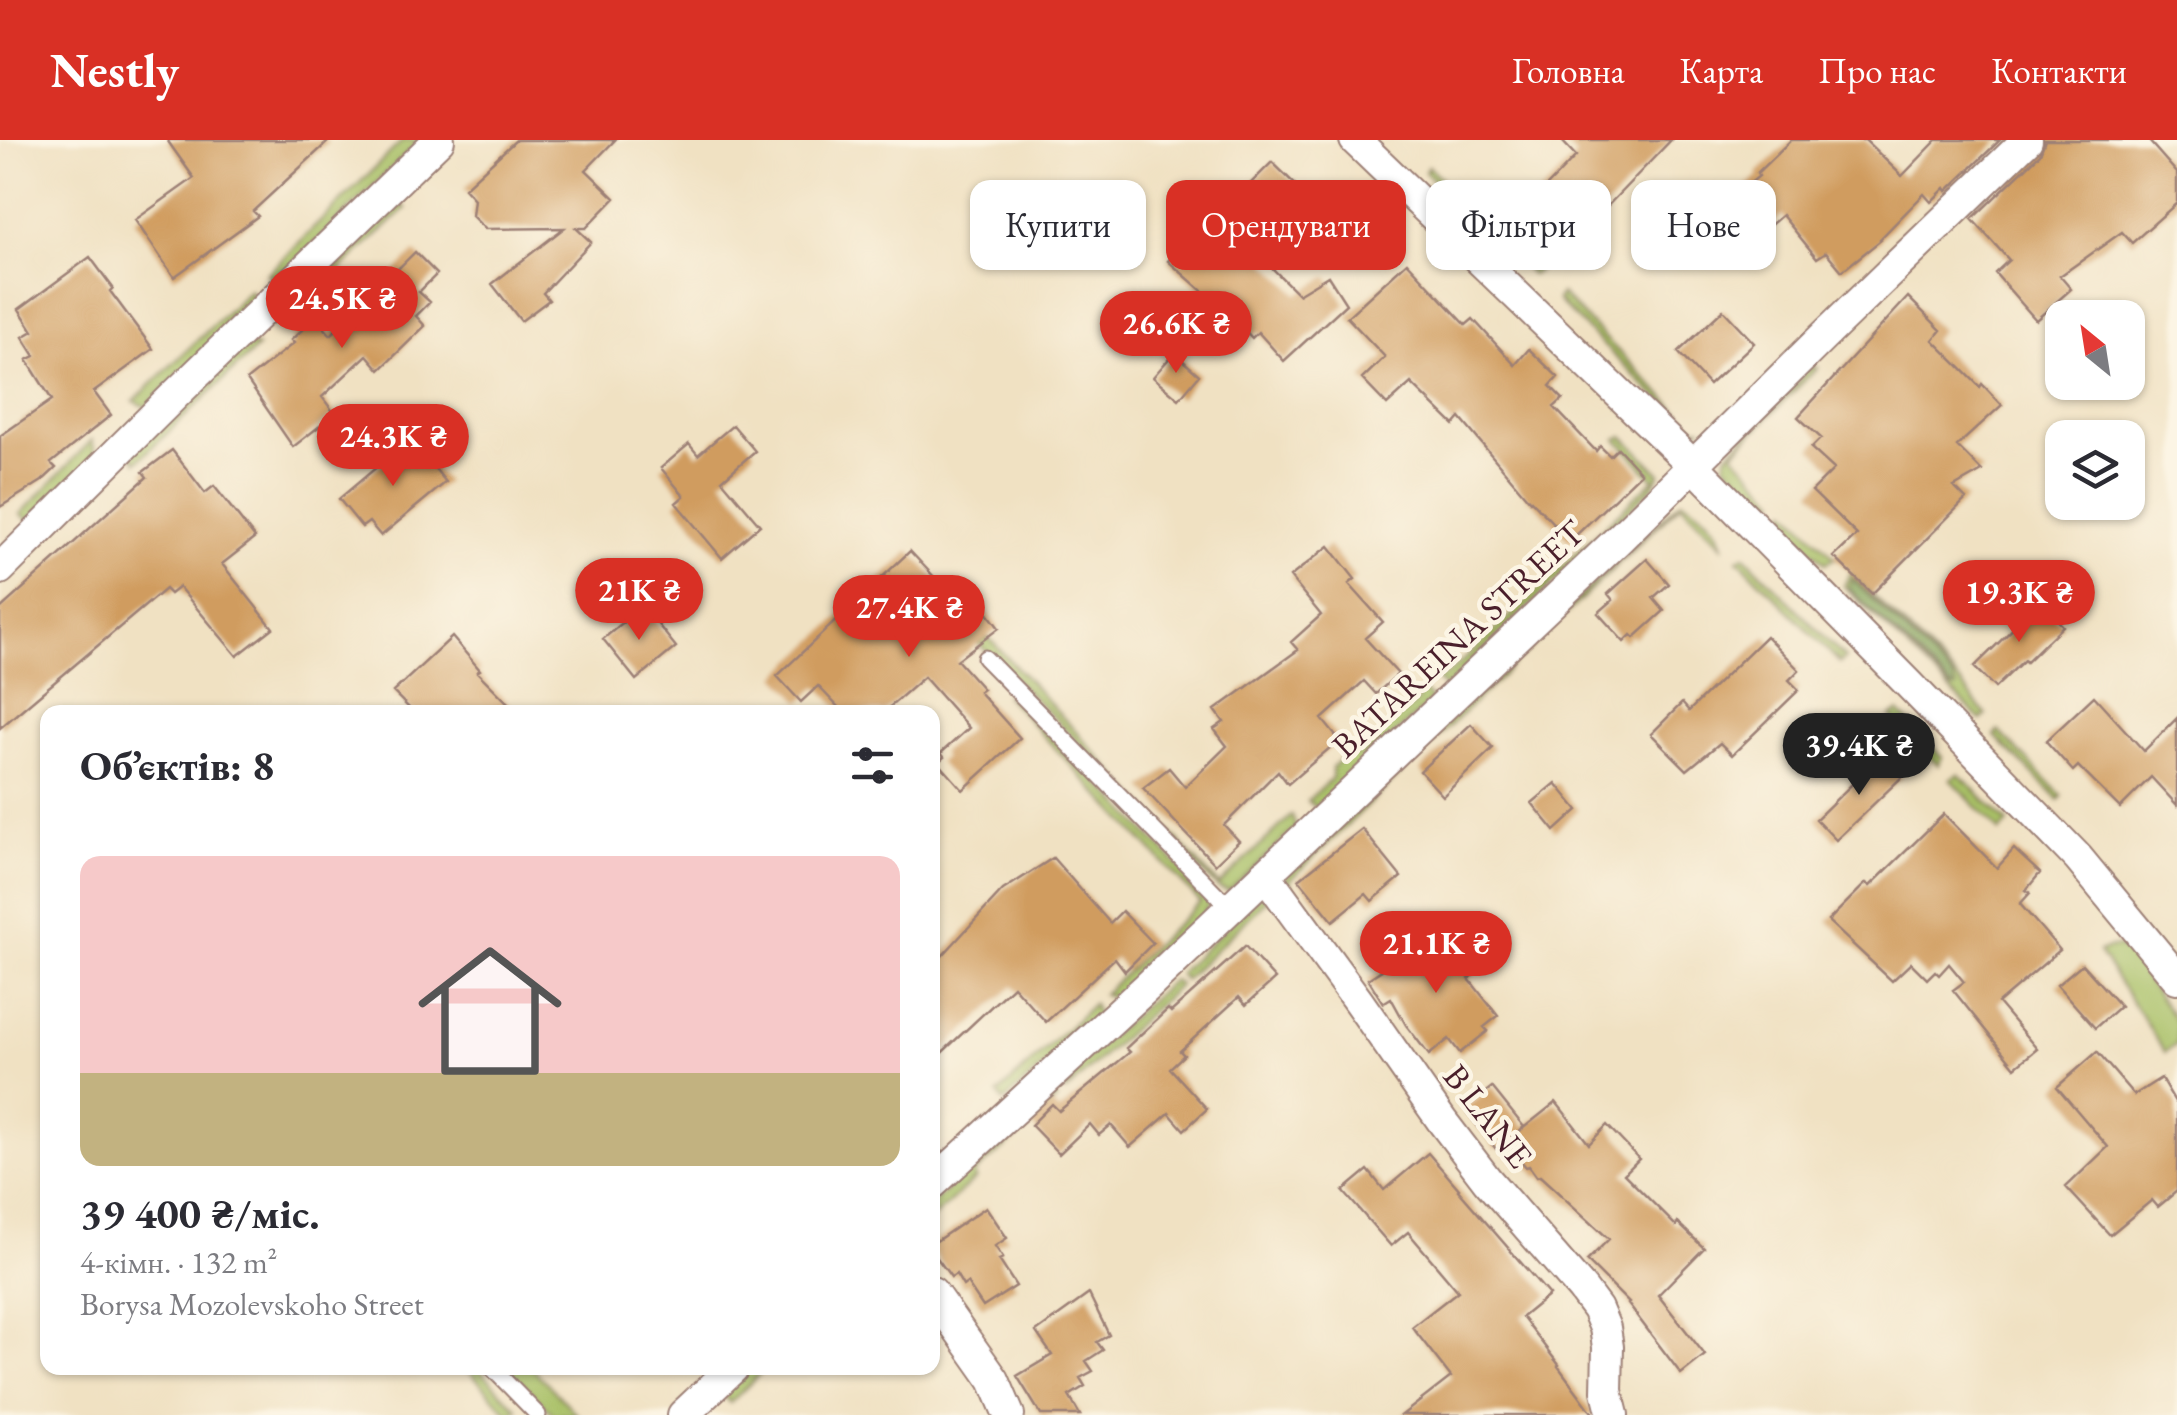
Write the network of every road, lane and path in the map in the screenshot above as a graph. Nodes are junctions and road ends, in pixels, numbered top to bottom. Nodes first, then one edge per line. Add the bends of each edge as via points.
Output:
1 (439, 140) edge
2 (1355, 140) edge
3 (2027, 140) edge
4 (1693, 465) junction
5 (0, 569) edge
6 (985, 658) dead end
7 (1265, 874) junction
8 (1229, 907) junction
9 (2177, 978) edge
10 (940, 1177) edge
11 (940, 1303) edge
12 (499, 1375) edge
13 (726, 1375) edge
14 (538, 1415) edge
15 (683, 1415) edge
16 (1008, 1415) edge
17 (1613, 1415) edge

1 - 5 street
2 - 4 street
3 - 4 street, BATAREINA STREET
4 - 7 street, BATAREINA STREET
4 - 9 street via 2078,858
6 - 8 lane
7 - 8 street, BATAREINA STREET
7 - 17 street, B LANE via 1442,1122 1597,1309 1608,1347
8 - 10 street, BATAREINA STREET
11 - 16 street via 994,1380
12 - 14 lane
13 - 15 street

